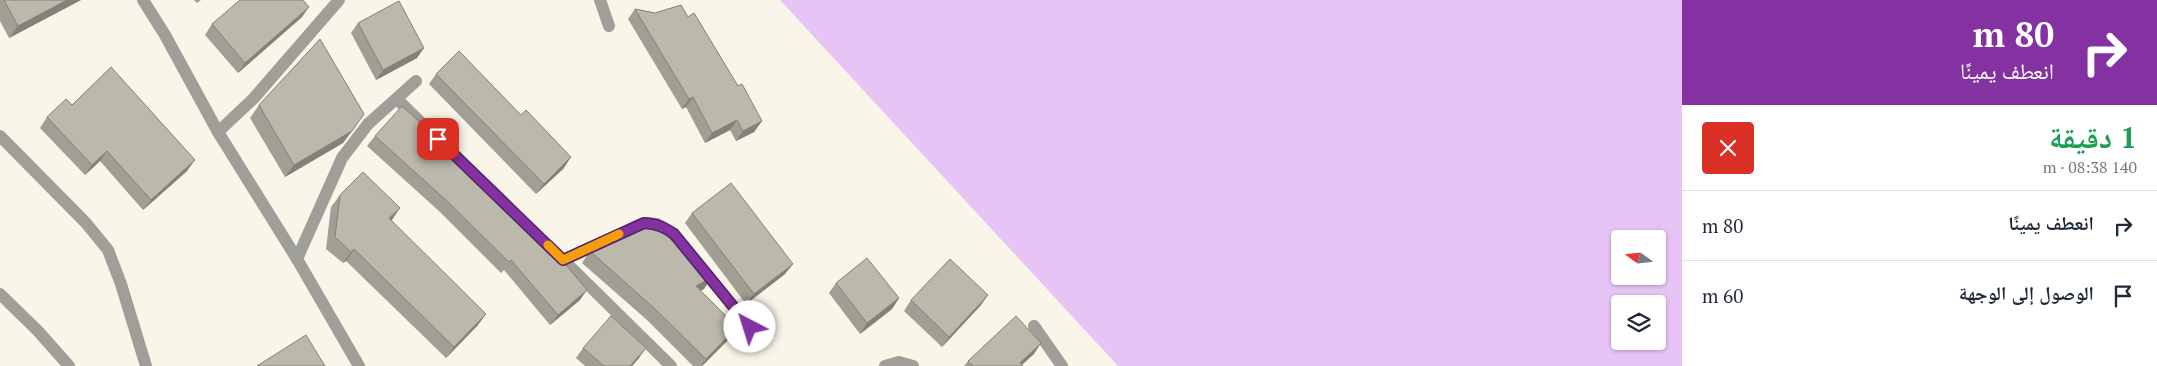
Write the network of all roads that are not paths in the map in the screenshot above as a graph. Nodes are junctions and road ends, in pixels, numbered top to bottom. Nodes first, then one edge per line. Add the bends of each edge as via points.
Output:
1 (143, 0) edge
2 (339, 0) edge
3 (600, 0) edge
4 (610, 26) dead end
5 (416, 81) dead end
6 (397, 99) junction
7 (218, 132) junction
8 (0, 136) edge
9 (459, 159) edge
10 (542, 240) edge
11 (297, 260) junction
12 (563, 260) junction
13 (0, 294) edge
14 (1034, 326) dead end
15 (750, 327) dead end
16 (69, 366) edge
17 (146, 366) edge
18 (359, 366) edge
19 (671, 366) edge
20 (885, 366) edge
21 (913, 366) edge
22 (1062, 366) edge

1 - 7 street
2 - 7 street via 254,98
3 - 4 street
5 - 6 street
6 - 9 street
6 - 11 street via 368,124 342,158
7 - 11 street
8 - 17 street via 68,203 108,250
10 - 12 street
11 - 18 street
12 - 15 street via 644,223 657,224 674,234
12 - 19 street
13 - 16 street via 38,330
14 - 22 street
20 - 21 street via 899,362

